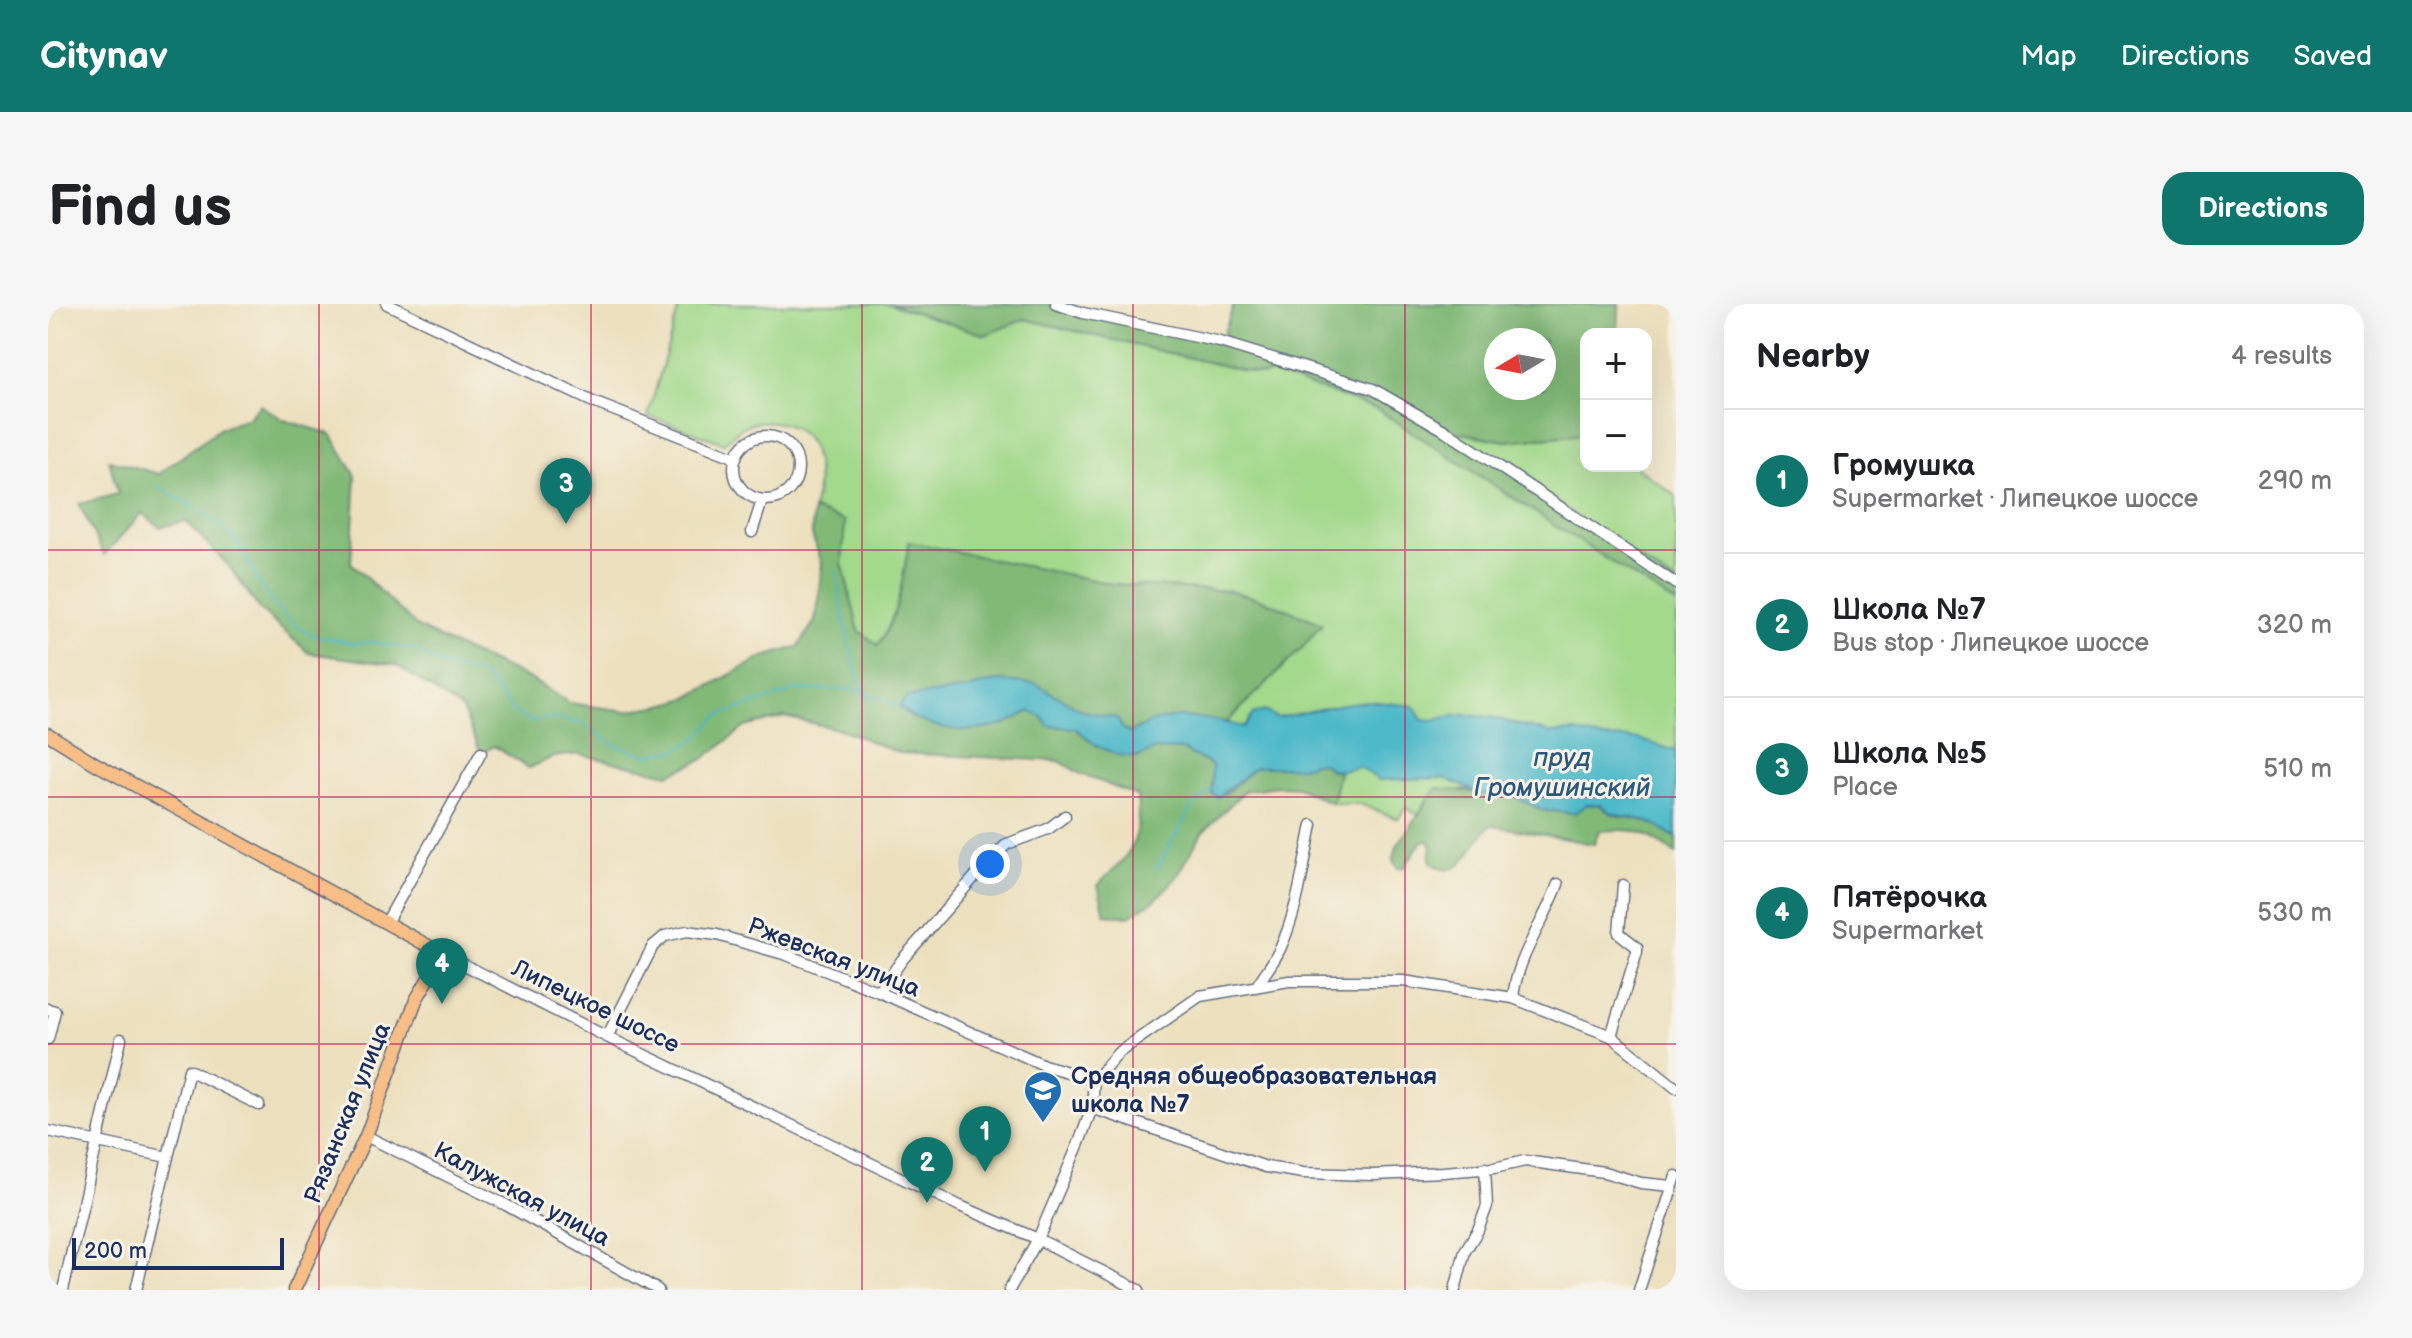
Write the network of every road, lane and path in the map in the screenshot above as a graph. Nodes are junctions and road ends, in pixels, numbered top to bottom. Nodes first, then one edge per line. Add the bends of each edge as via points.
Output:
1 (387, 304) edge
2 (1056, 304) edge
3 (736, 458) junction
4 (762, 501) junction
5 (752, 532) dead end
6 (1676, 584) edge
7 (48, 734) edge
8 (481, 753) dead end
9 (1065, 816) dead end
10 (1312, 825) dead end
11 (1558, 884) dead end
12 (1623, 885) dead end
13 (386, 923) junction
14 (443, 954) junction
15 (1256, 987) junction
16 (879, 992) junction
17 (1513, 998) junction
18 (51, 1010) edge
19 (1611, 1036) junction
20 (607, 1037) junction
21 (48, 1039) edge
22 (121, 1039) dead end
23 (1094, 1080) junction
24 (1676, 1088) edge
25 (259, 1105) dead end
26 (1092, 1108) junction
27 (48, 1131) edge
28 (366, 1136) junction
29 (96, 1143) junction
30 (167, 1157) junction
31 (1485, 1168) junction
32 (1674, 1181) edge
33 (1038, 1239) junction
34 (63, 1290) edge
35 (136, 1290) edge
36 (294, 1290) edge
37 (658, 1290) edge
38 (1009, 1290) edge
39 (1139, 1290) edge
40 (1455, 1290) edge
41 (1639, 1290) edge

1 - 3 street via 593,402
2 - 6 street via 1220,342 1373,389
3 - 4 street via 738,485
3 - 4 street via 746,443 762,436 780,439 793,451 799,468 794,485 780,498
4 - 5 street
7 - 13 main road, Липецкое шоссе
8 - 13 street
9 - 16 street via 1048,829 1007,844
10 - 15 street via 1292,917
11 - 17 street via 1521,960
12 - 19 street via 1619,933 1637,952
13 - 14 main road, Липецкое шоссе
14 - 20 street, Липецкое шоссе
14 - 28 main road, Рязанская улица via 416,1000
15 - 17 street via 1289,981 1403,981
15 - 23 street via 1200,996 1118,1053
16 - 20 street, Ржевская улица via 787,955 687,931 665,936 653,946
16 - 23 street, Ржевская улица via 1044,1065
17 - 19 street
18 - 21 street
19 - 24 street
20 - 33 street, Липецкое шоссе
22 - 29 street
23 - 26 street
25 - 30 street via 189,1070
26 - 31 street via 1303,1173
26 - 33 street
27 - 29 street
28 - 36 main road, Рязанская улица
28 - 37 street, Калужская улица via 506,1205
29 - 30 street
29 - 34 street
30 - 35 street
31 - 32 street via 1525,1161 1641,1183
31 - 40 street via 1487,1206 1465,1251
32 - 41 street
33 - 38 street
33 - 39 street, Липецкое шоссе

